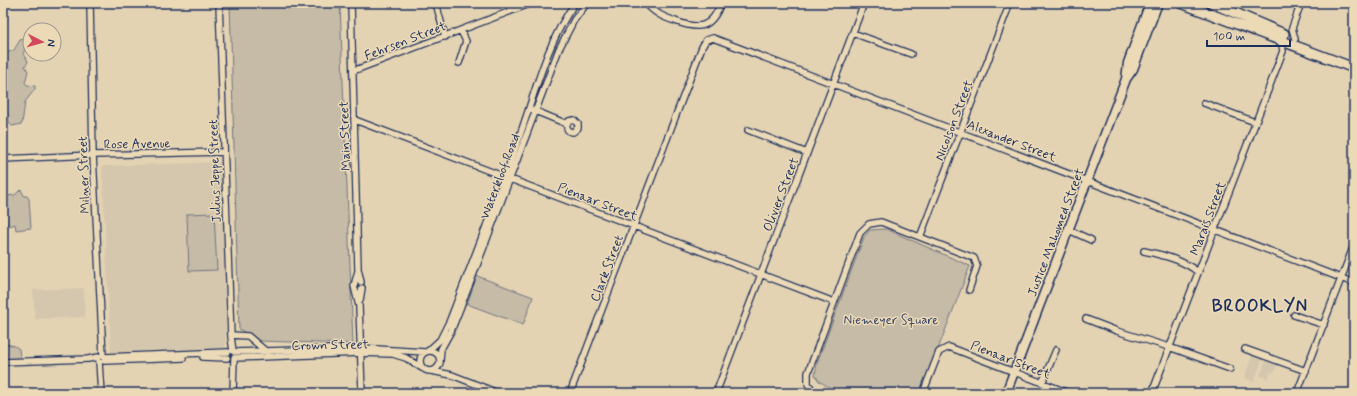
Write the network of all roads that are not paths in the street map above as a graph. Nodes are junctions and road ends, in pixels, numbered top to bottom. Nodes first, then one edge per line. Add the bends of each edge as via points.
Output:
1 (90, 3) edge
2 (219, 3) edge
3 (350, 3) edge
4 (436, 3) edge
5 (509, 3) edge
6 (532, 3) edge
7 (575, 3) edge
8 (587, 3) edge
9 (646, 3) edge
10 (721, 3) edge
11 (864, 3) edge
12 (1150, 3) edge
13 (1158, 3) edge
14 (1181, 3) edge
15 (1196, 3) edge
16 (1212, 3) edge
17 (1301, 3) edge
18 (1008, 7) edge
19 (511, 12) junction
20 (1219, 17) junction
21 (1292, 28) junction
22 (461, 30) junction
23 (853, 33) junction
24 (1281, 36) junction
25 (445, 37) junction
26 (706, 40) joint
27 (1295, 42) junction
28 (1283, 51) junction
29 (911, 54) dead end
30 (1354, 61) edge
31 (459, 63) dead end
32 (1354, 68) edge
33 (353, 71) junction
34 (1126, 79) junction
35 (539, 80) junction
36 (546, 83) junction
37 (834, 84) junction
38 (1204, 103) dead end
39 (532, 110) junction
40 (355, 120) junction
41 (1255, 122) junction
42 (567, 124) dead end
43 (748, 130) dead end
44 (960, 132) junction
45 (223, 152) junction
46 (807, 152) junction
47 (94, 155) junction
48 (3, 159) edge
49 (507, 178) junction
50 (1087, 181) junction
51 (634, 226) junction
52 (1214, 229) junction
53 (1069, 230) junction
54 (920, 237) junction
55 (1091, 240) dead end
56 (1354, 245) edge
57 (480, 249) junction
58 (1144, 251) dead end
59 (1198, 272) junction
60 (761, 274) junction
61 (1341, 278) junction
62 (1354, 283) edge
63 (969, 290) dead end
64 (834, 302) junction
65 (1294, 315) dead end
66 (1086, 319) dead end
67 (1324, 325) junction
68 (231, 336) junction
69 (1169, 347) junction
70 (1245, 349) dead end
71 (1056, 350) dead end
72 (231, 351) junction
73 (360, 351) junction
74 (426, 352) junction
75 (254, 354) junction
76 (268, 354) junction
77 (208, 355) junction
78 (101, 359) junction
79 (231, 359) junction
80 (3, 362) edge
81 (440, 362) junction
82 (422, 368) junction
83 (1230, 369) dead end
84 (431, 371) junction
85 (1306, 371) junction
86 (1014, 372) junction
87 (452, 376) junction
88 (1042, 383) junction
89 (101, 393) edge
90 (232, 393) edge
91 (362, 393) edge
92 (498, 393) edge
93 (570, 393) edge
94 (716, 393) edge
95 (815, 393) edge
96 (923, 393) edge
97 (1006, 393) edge
98 (1069, 393) edge
99 (1152, 393) edge
100 (1297, 393) edge

1 - 47 street, Milner Street
2 - 45 street, Julius Jeppe Street
3 - 33 street, Main Street
4 - 25 street
5 - 19 street
6 - 19 street, Fehrsen Street
7 - 35 street, Waterkloof Road via 557,33
8 - 36 street, Waterkloof Road via 565,36
9 - 10 street via 660,16 697,27 710,22
11 - 23 street, Olivier Street
12 - 34 main road, Justice Mahomed Street via 1129,58
13 - 34 main road, Justice Mahomed Street via 1133,69
14 - 20 main road
15 - 20 main road via 1213,10
16 - 24 main road
17 - 21 street
18 - 44 street, Nicolson Street
19 - 22 street, Fehrsen Street
20 - 24 main road
21 - 24 street
21 - 27 street
22 - 25 street, Fehrsen Street
22 - 31 street via 466,41
23 - 29 street
23 - 37 street, Olivier Street
24 - 27 main road
24 - 28 street
25 - 33 street, Fehrsen Street
26 - 37 street, Alexander Street via 716,39
26 - 51 street, Clark Street
27 - 28 street
27 - 30 main road
27 - 32 main road
28 - 41 street, Marais Street
33 - 40 street, Main Street
34 - 50 main road, Justice Mahomed Street
35 - 36 street
35 - 39 street, Waterkloof Road
36 - 39 street, Waterkloof Road
37 - 44 street, Alexander Street
37 - 46 street, Olivier Street
38 - 41 street
39 - 42 street
39 - 49 street, Waterkloof Road
40 - 49 street, Pienaar Street
40 - 73 street, Main Street
41 - 52 street, Marais Street
43 - 46 street
44 - 50 street, Alexander Street
44 - 54 street, Nicolson Street
45 - 47 street, Rose Avenue
45 - 68 street, Julius Jeppe Street
46 - 60 street, Olivier Street
47 - 48 street, Rose Avenue
47 - 78 street, Milner Street
49 - 51 street, Pienaar Street
49 - 57 street, Waterkloof Road
50 - 52 street, Alexander Street
50 - 53 main road, Justice Mahomed Street
51 - 60 street, Pienaar Street
51 - 93 street, Clark Street
52 - 59 street, Marais Street
52 - 61 street, Alexander Street
53 - 55 street
53 - 86 main road, Justice Mahomed Street
54 - 63 street via 976,260 976,270
54 - 64 street via 881,222 864,227
56 - 61 street
57 - 74 street, Waterkloof Road via 444,333
57 - 81 street, Waterkloof Road via 451,331 441,349
58 - 59 street via 1190,265
59 - 69 street, Marais Street
60 - 64 street, Pienaar Street
60 - 94 street, Olivier Street
61 - 62 street, Alexander Street
61 - 67 street
64 - 95 street via 807,376 809,387
65 - 67 street
66 - 69 street
67 - 85 street
68 - 72 street, Julius Jeppe Street
68 - 76 street via 248,336
69 - 83 street
69 - 99 street, Marais Street
70 - 85 street
71 - 88 street
72 - 75 street, Crown Street
72 - 77 street, Crown Street
72 - 79 street
72 - 79 street
73 - 74 street, Crown Street
73 - 76 street, Crown Street
73 - 82 street, Crown Street via 401,356
73 - 91 street, Main Street
74 - 81 street via 437,354
74 - 82 street via 420,360
75 - 76 street, Crown Street
75 - 79 street, Crown Street
77 - 78 street, Crown Street
77 - 79 street, Crown Street
78 - 80 street, Crown Street
78 - 89 street, Milner Street
79 - 90 street
81 - 84 street via 437,368
81 - 87 street
82 - 84 street
84 - 87 street
85 - 100 street
86 - 88 street, Pienaar Street
86 - 96 street, Pienaar Street via 952,348 945,348 937,355
86 - 97 main road, Justice Mahomed Street
87 - 92 street
88 - 98 street, Pienaar Street

